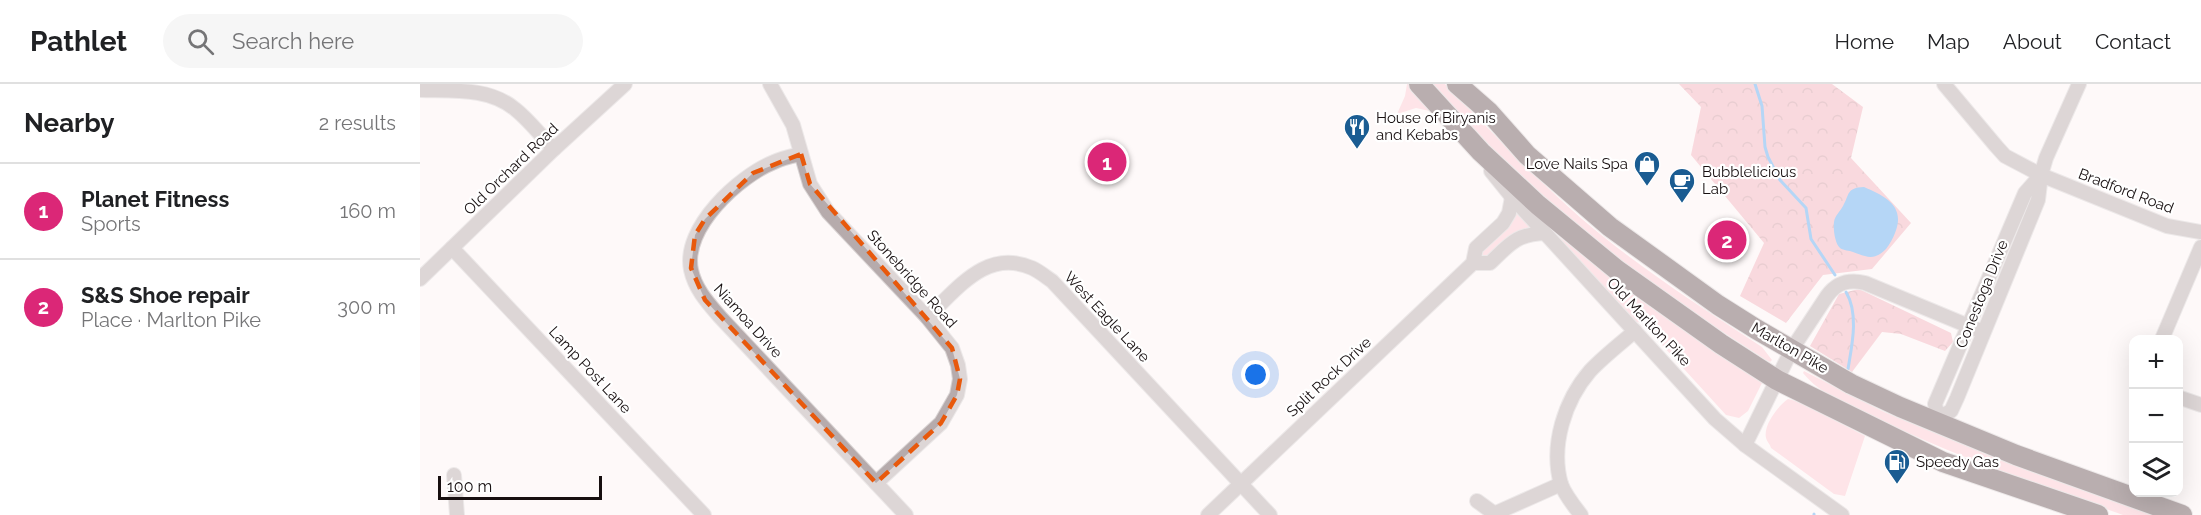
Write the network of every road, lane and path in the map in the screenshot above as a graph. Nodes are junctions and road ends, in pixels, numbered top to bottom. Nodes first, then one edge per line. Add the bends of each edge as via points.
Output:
1 (625, 84) edge
2 (770, 84) edge
3 (1419, 84) edge
4 (1457, 84) edge
5 (1944, 84) edge
6 (2079, 84) edge
7 (420, 90) edge
8 (1457, 126) junction
9 (554, 149) junction
10 (801, 154) junction
11 (2041, 175) junction
12 (1512, 197) junction
13 (2201, 232) edge
14 (1545, 233) junction
15 (2201, 247) edge
16 (452, 248) junction
17 (1473, 263) junction
18 (420, 279) edge
19 (927, 317) junction
20 (1968, 325) junction
21 (1635, 331) junction
22 (1983, 333) junction
23 (2164, 335) edge
24 (1792, 349) junction
25 (1777, 380) junction
26 (2183, 399) edge
27 (2201, 405) edge
28 (1937, 420) junction
29 (1745, 445) junction
30 (454, 475) dead end
31 (876, 483) junction
32 (1240, 483) junction
33 (1561, 484) junction
34 (1477, 501) dead end
35 (697, 513) edge
36 (458, 515) edge
37 (906, 515) edge
38 (1208, 515) edge
39 (1270, 515) edge
40 (1581, 515) edge
41 (1842, 515) edge
42 (2098, 515) edge
43 (2182, 515) edge

1 - 9 street, Old Orchard Road
2 - 10 street, Stonebridge Road via 793,125
3 - 8 highway
4 - 24 highway, Marlton Pike via 1489,112 1527,155 1610,227 1718,305
5 - 11 street, Bradford Road via 2005,156
6 - 11 street, Conestoga Drive
7 - 9 street via 475,92 495,97 517,111
8 - 12 street, Old Marlton Pike
8 - 25 highway via 1538,205 1617,270
9 - 16 street, Old Orchard Road
10 - 19 street, Stonebridge Road via 810,184 828,212
10 - 31 street, Niamoa Drive via 753,173 711,212 696,235 691,268 705,300
11 - 13 street, Bradford Road via 2167,226
11 - 20 street, Conestoga Drive via 2025,193
11 - 22 street, Conestoga Drive via 2038,200
12 - 14 street, Old Marlton Pike
12 - 17 street, Split Rock Drive via 1509,213 1476,248
14 - 17 street, Split Rock Drive via 1516,238 1490,263
14 - 21 street, Old Marlton Pike
15 - 23 street
16 - 18 street, Old Orchard Road
16 - 35 street, Lamp Post Lane
17 - 32 street, Split Rock Drive
19 - 31 street, Stonebridge Road via 952,348 960,379 957,395 941,423
19 - 32 street, West Eagle Lane via 978,270 1014,263 1033,268 1052,281
20 - 22 street
20 - 24 street via 1865,283 1849,281 1832,290
20 - 28 street, Conestoga Drive via 1935,404
21 - 29 street, Old Marlton Pike via 1715,419
21 - 33 street via 1591,370 1568,405 1559,442
22 - 28 street, Conestoga Drive via 1951,411
24 - 25 street
24 - 28 highway, Marlton Pike via 1851,384
25 - 29 street
25 - 42 highway via 1943,462
26 - 27 street
28 - 43 highway, Marlton Pike via 2045,466
29 - 41 street, Old Marlton Pike
30 - 36 street
31 - 37 street, Niamoa Drive
32 - 38 street, Split Rock Drive
32 - 39 street, West Eagle Lane
33 - 34 street via 1496,513
33 - 40 street

